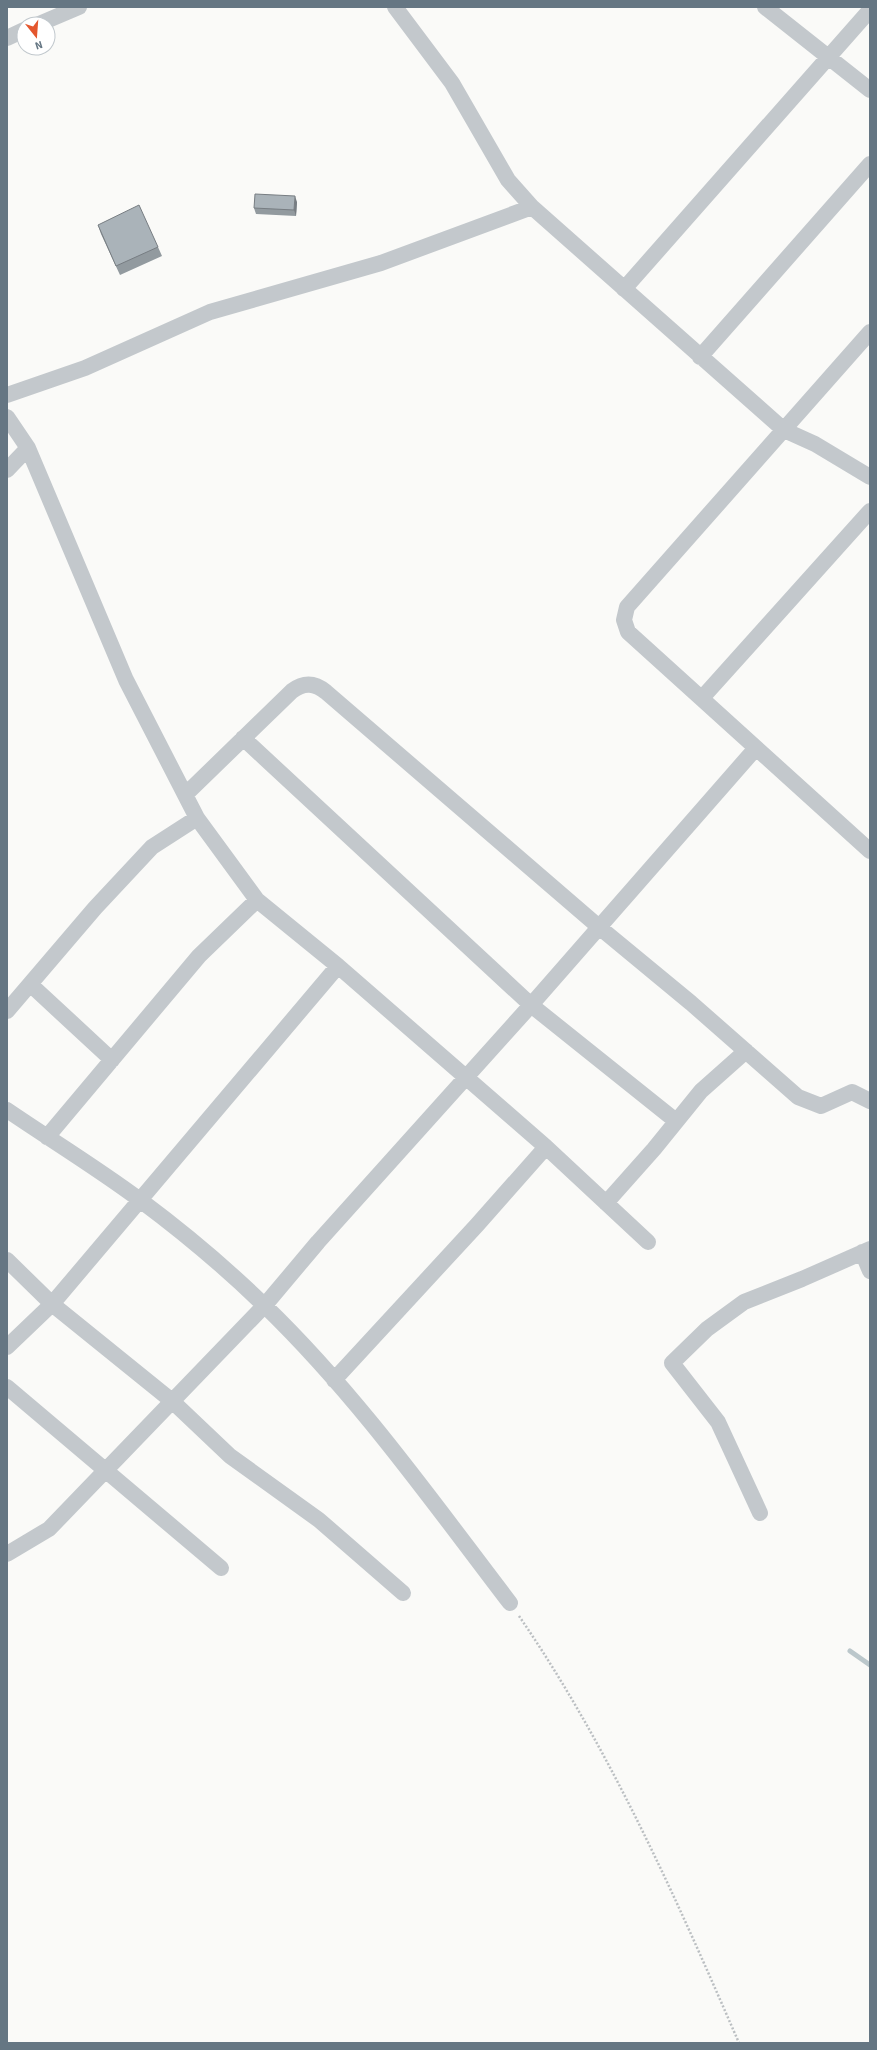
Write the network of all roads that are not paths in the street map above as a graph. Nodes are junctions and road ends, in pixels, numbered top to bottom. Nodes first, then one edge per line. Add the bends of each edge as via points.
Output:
1 (79, 7) edge
2 (395, 7) edge
3 (765, 7) edge
4 (870, 10) edge
5 (52, 12) edge
6 (828, 57) junction
7 (870, 90) edge
8 (870, 164) edge
9 (532, 207) junction
10 (624, 288) junction
11 (870, 332) edge
12 (700, 357) junction
13 (7, 395) edge
14 (7, 417) edge
15 (784, 430) junction
16 (28, 448) junction
17 (7, 470) edge
18 (870, 478) edge
19 (870, 512) edge
20 (702, 698) junction
21 (243, 738) junction
22 (756, 748) junction
23 (186, 794) junction
24 (197, 818) junction
25 (870, 852) edge
26 (257, 900) junction
27 (599, 927) junction
28 (338, 966) junction
29 (30, 984) junction
30 (532, 1005) junction
31 (7, 1011) edge
32 (746, 1051) junction
33 (112, 1060) junction
34 (465, 1078) junction
35 (870, 1101) edge
36 (7, 1110) edge
37 (676, 1121) junction
38 (47, 1138) junction
39 (546, 1147) junction
40 (139, 1199) junction
41 (606, 1203) junction
42 (648, 1242) dead end
43 (866, 1250) edge
44 (7, 1260) edge
45 (870, 1271) edge
46 (52, 1304) junction
47 (265, 1305) junction
48 (7, 1348) edge
49 (334, 1380) junction
50 (7, 1387) edge
51 (172, 1401) junction
52 (106, 1469) junction
53 (760, 1513) dead end
54 (7, 1554) edge
55 (221, 1568) dead end
56 (403, 1593) dead end
57 (510, 1603) road end

1 - 5 street
2 - 9 street via 452,84 508,180
3 - 6 street
4 - 6 street
6 - 7 street
6 - 10 street
8 - 12 street
9 - 10 street
9 - 13 street via 381,263 210,312 85,368
10 - 12 street
11 - 15 street
12 - 15 street
14 - 16 street
15 - 18 street via 815,444
15 - 20 street via 624,613 628,632
16 - 17 street
16 - 23 street via 126,680
19 - 20 street
20 - 22 street
21 - 23 street
21 - 27 street via 298,687 304,684 316,686
21 - 30 street
22 - 25 street
22 - 27 street
23 - 24 street
24 - 26 street
24 - 29 street via 152,847 95,908
26 - 28 street
26 - 33 street via 199,956
27 - 30 street
27 - 32 street
28 - 34 street
28 - 40 street
29 - 31 street
29 - 33 street
30 - 34 street
30 - 37 street
32 - 35 street via 798,1097 821,1106 852,1092
32 - 37 street via 701,1091
33 - 38 street
34 - 39 street
34 - 47 street
36 - 38 street
37 - 41 street
38 - 40 street
39 - 41 street
39 - 49 street
40 - 46 street
40 - 47 street
41 - 42 street
43 - 45 street
43 - 53 street via 744,1302 707,1329 672,1363 718,1422
44 - 46 street
46 - 48 street
46 - 51 street
47 - 49 street
47 - 51 street
49 - 57 street via 408,1468
50 - 52 street
51 - 52 street
51 - 56 street via 230,1456 319,1520
52 - 54 street via 49,1529
52 - 55 street

